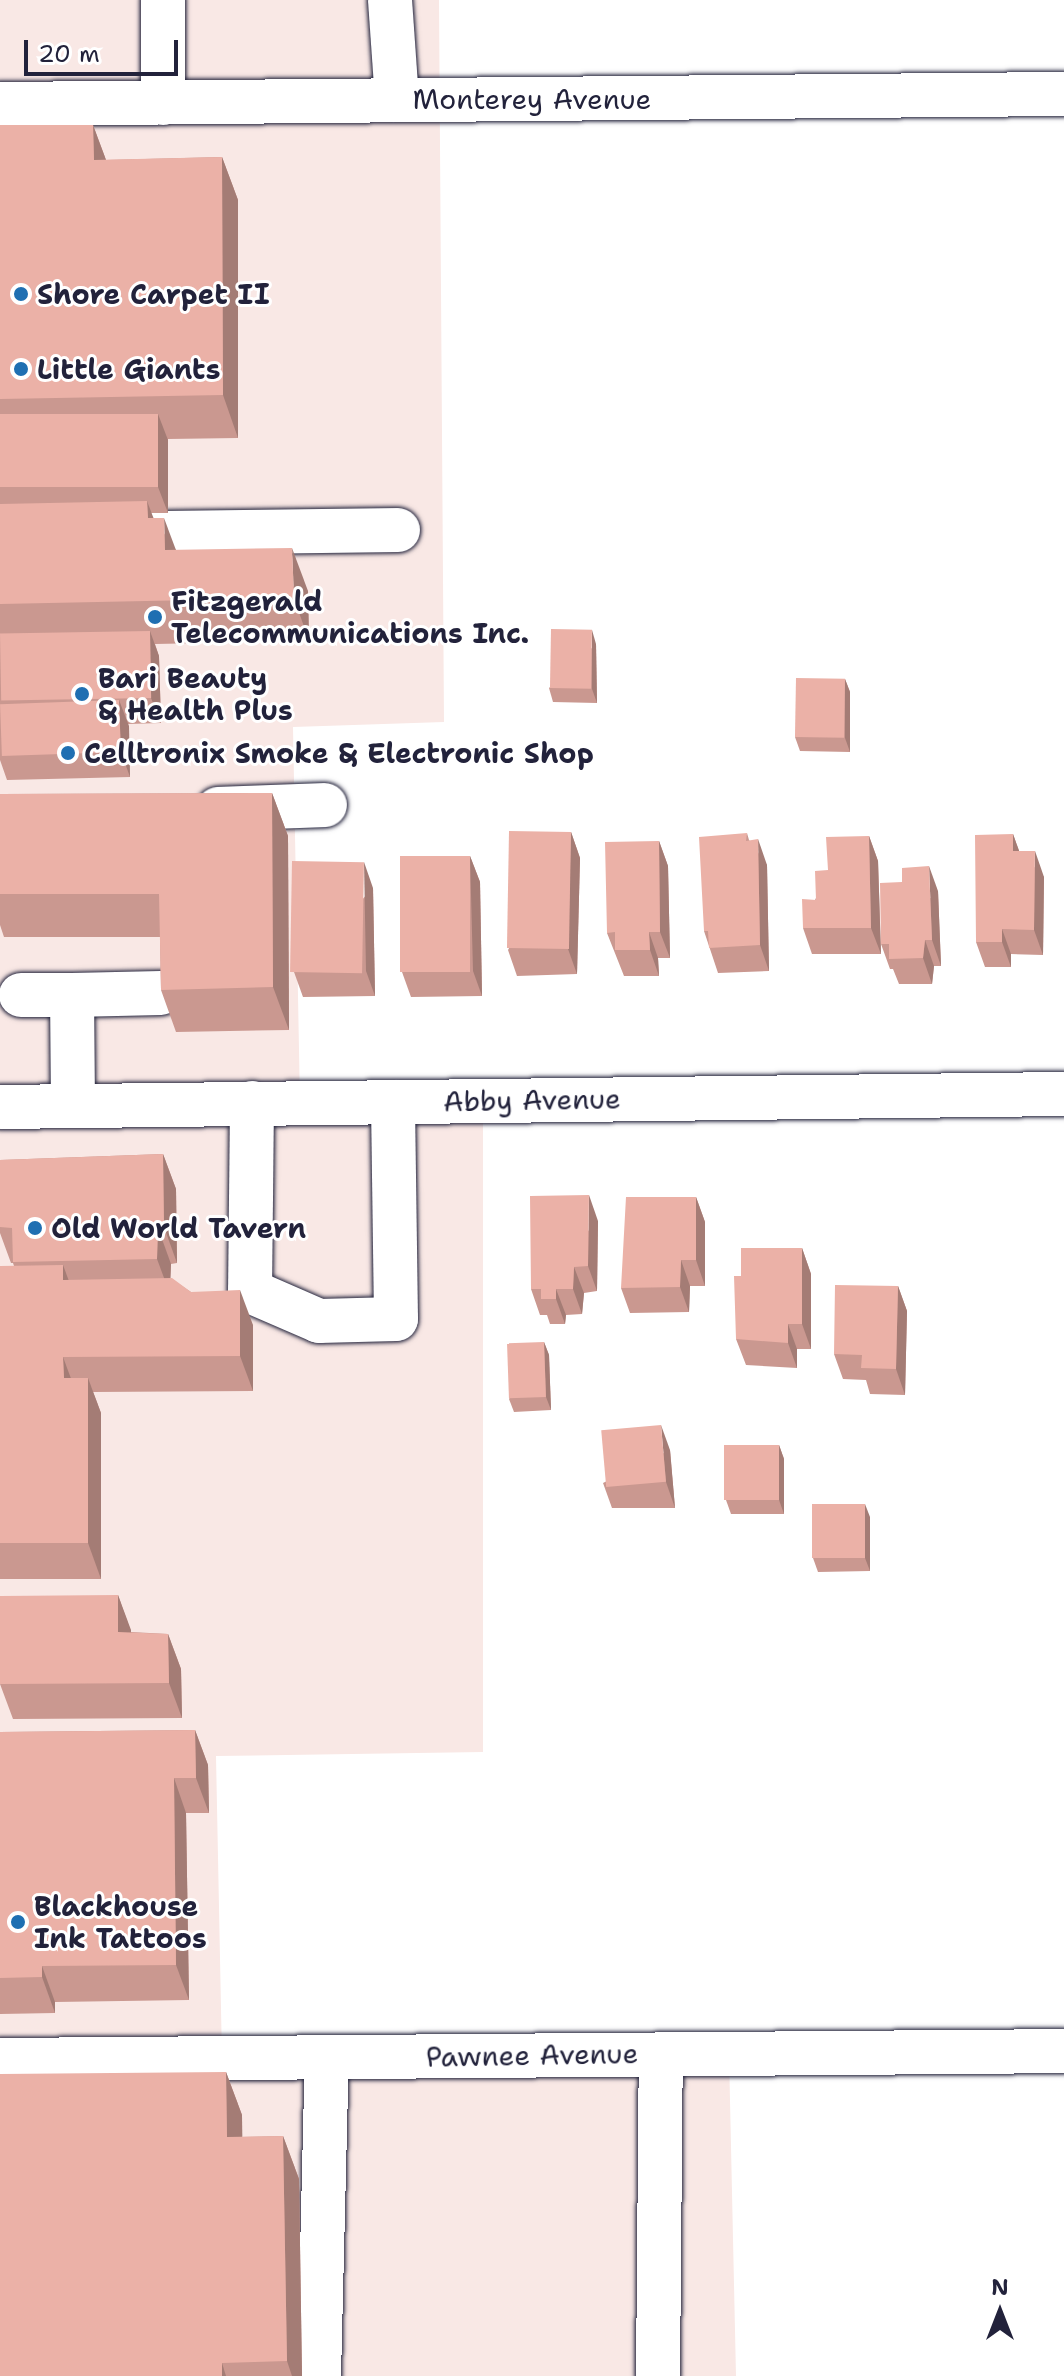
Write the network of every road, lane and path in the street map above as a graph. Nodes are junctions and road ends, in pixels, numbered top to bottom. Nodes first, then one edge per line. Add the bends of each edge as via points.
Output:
1 (163, 0) edge
2 (390, 0) edge
3 (1064, 94) edge
4 (397, 100) junction
5 (163, 103) junction
6 (0, 104) edge
7 (398, 530) dead end
8 (0, 535) edge
9 (325, 805) dead end
10 (170, 810) edge
11 (161, 993) edge
12 (21, 995) dead end
13 (72, 995) junction
14 (1064, 1094) edge
15 (393, 1102) junction
16 (252, 1103) junction
17 (73, 1106) junction
18 (0, 1107) edge
19 (1064, 2051) edge
20 (661, 2054) junction
21 (327, 2057) junction
22 (0, 2060) edge
23 (319, 2376) edge
24 (658, 2376) edge

1 - 5 street
2 - 4 street
3 - 4 street, Monterey Avenue
4 - 5 street, Monterey Avenue
5 - 6 street, Monterey Avenue
7 - 8 street
9 - 10 street
11 - 13 street
12 - 13 street
13 - 17 street
14 - 15 street, Abby Avenue
15 - 16 street, Abby Avenue
15 - 16 street via 396,1319 319,1321 250,1291
16 - 17 street, Abby Avenue
17 - 18 street, Abby Avenue
19 - 20 street, Pawnee Avenue
20 - 21 street, Pawnee Avenue
20 - 24 street
21 - 22 street, Pawnee Avenue
21 - 23 street

